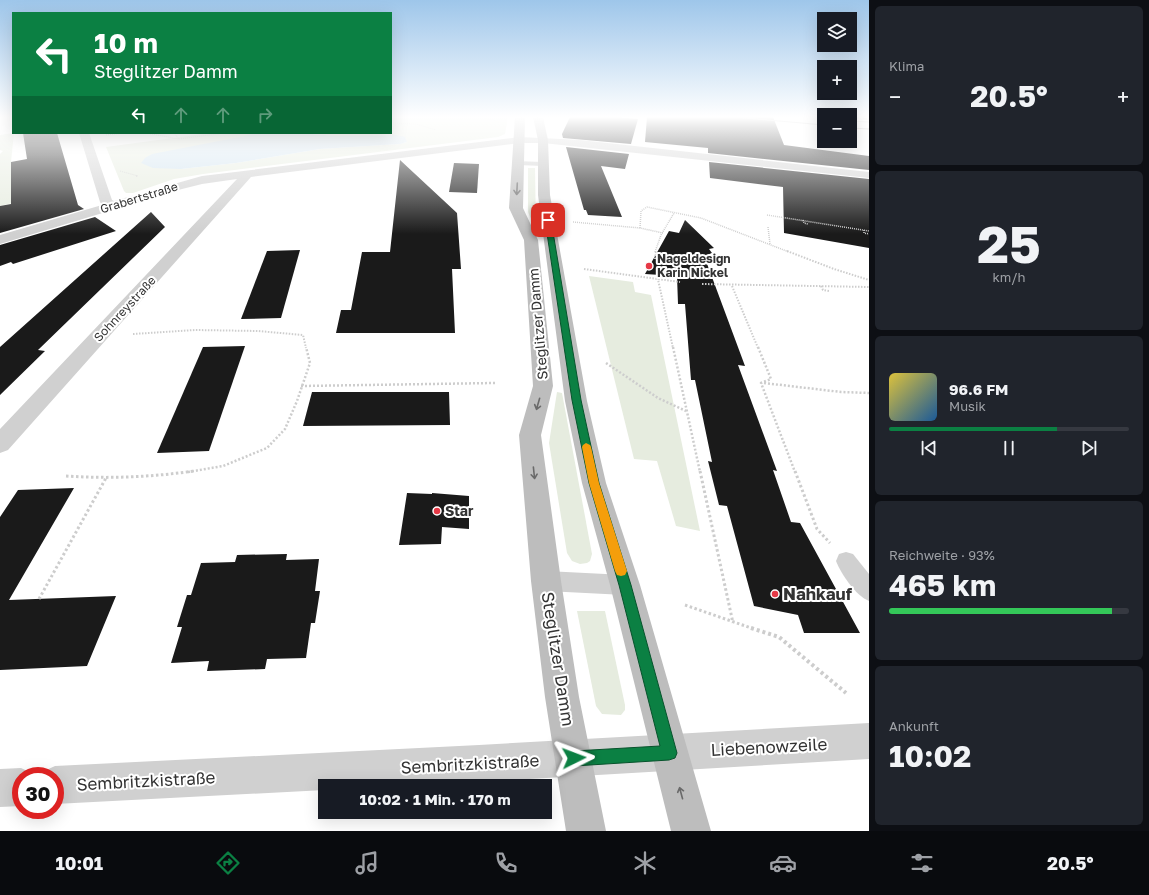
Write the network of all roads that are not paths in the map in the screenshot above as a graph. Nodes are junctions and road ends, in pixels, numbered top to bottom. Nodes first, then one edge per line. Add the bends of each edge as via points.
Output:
1 (91, 156) edge
2 (390, 156) edge
3 (519, 156) edge
4 (543, 156) edge
5 (690, 156) edge
6 (518, 163) junction
7 (543, 164) junction
8 (249, 173) junction
9 (869, 175) edge
10 (112, 206) junction
11 (0, 240) edge
12 (0, 444) edge
13 (846, 561) road end
14 (546, 581) junction
15 (625, 585) junction
16 (869, 591) edge
17 (869, 741) edge
18 (669, 753) junction
19 (574, 758) junction
20 (64, 785) edge
21 (12, 787) edge
22 (0, 788) edge
23 (586, 831) edge
24 (691, 831) edge

1 - 10 street via 106,202
2 - 8 street, Grabertstraße
3 - 6 main road, Steglitzer Damm
4 - 7 main road, Steglitzer Damm
5 - 9 street, Grabertstraße
6 - 7 lane
6 -> 14 main road, Steglitzer Damm via 516,208 531,240 542,362 543,386 530,435
7 - 15 main road, Steglitzer Damm via 545,203 576,400 594,483
8 - 10 street, Grabertstraße via 202,180
8 - 12 street, Sohnreystraße
10 - 11 street, Grabertstraße
13 - 16 lane
14 - 15 lane, Steglitzer Damm
14 - 19 main road, Steglitzer Damm via 562,697
15 - 18 main road, Steglitzer Damm
17 - 18 street, Liebenowzeile
18 - 19 street, Sembritzkistraße
24 -> 18 main road, Steglitzer Damm
19 - 20 street, Sembritzkistraße
19 - 23 main road, Steglitzer Damm
21 - 22 street

